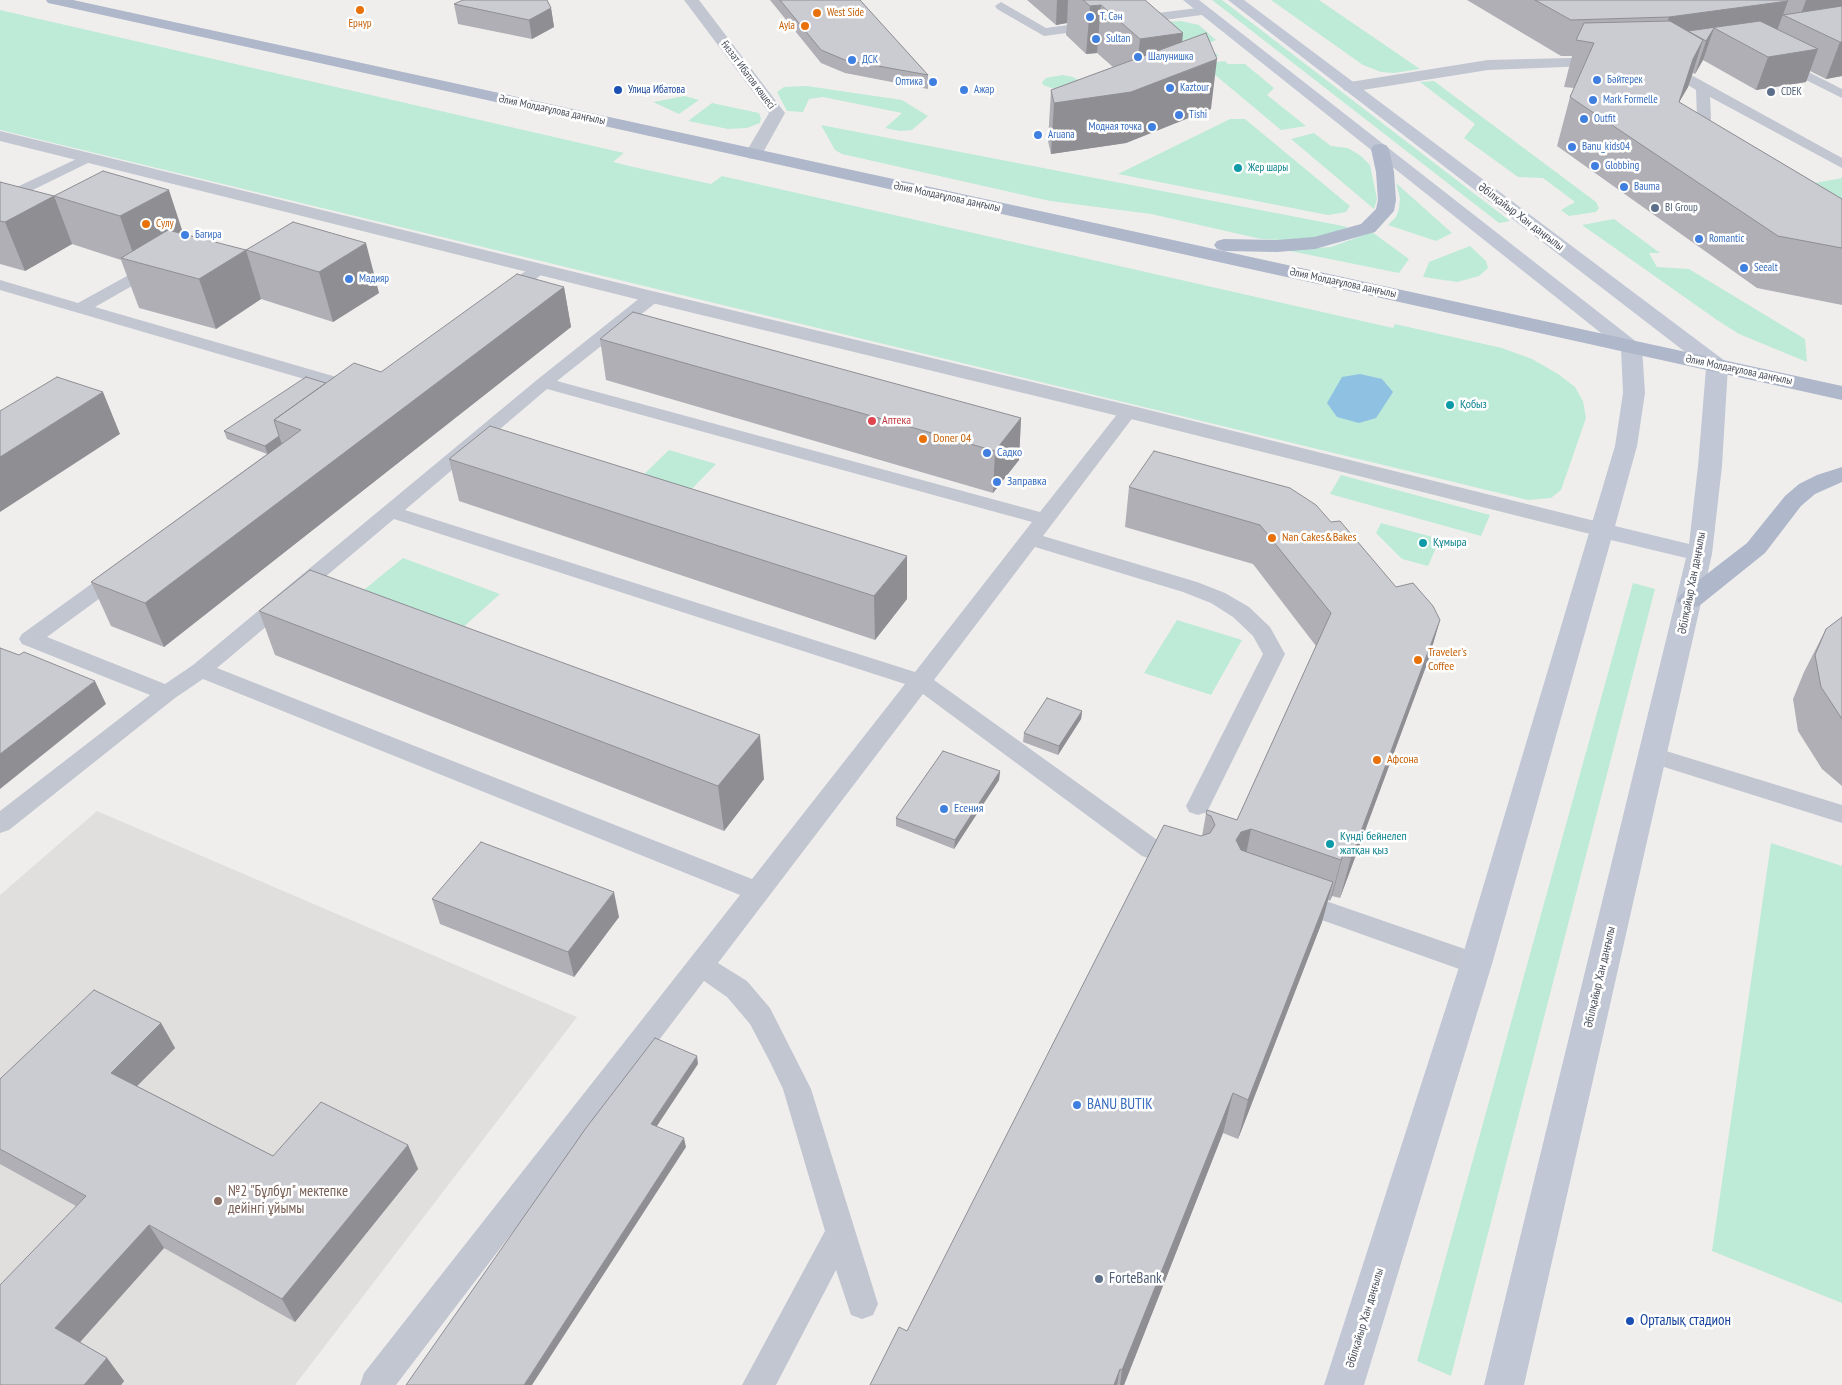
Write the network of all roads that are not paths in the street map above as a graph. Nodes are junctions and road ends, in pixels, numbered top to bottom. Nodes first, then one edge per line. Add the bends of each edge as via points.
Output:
1 (53, 0) edge
2 (690, 0) edge
3 (1235, 0) edge
4 (1197, 5) edge
5 (1000, 6) dead end
6 (1769, 56) edge
7 (1678, 58) edge
8 (1653, 60) joint
9 (1628, 61) edge
10 (1350, 87) junction
11 (1836, 87) edge
12 (1703, 88) junction
13 (1842, 94) edge
14 (0, 136) edge
15 (1380, 149) junction
16 (754, 154) junction
17 (87, 158) junction
18 (1714, 160) edge
19 (1842, 164) edge
20 (0, 201) edge
21 (210, 235) dead end
22 (1149, 242) junction
23 (539, 269) junction
24 (0, 285) edge
25 (652, 297) junction
26 (489, 305) edge
27 (81, 308) junction
28 (1631, 347) junction
29 (1717, 366) junction
30 (544, 383) junction
31 (1842, 393) edge
32 (366, 395) edge
33 (1128, 412) junction
34 (1842, 474) edge
35 (391, 512) junction
36 (1045, 519) junction
37 (1602, 530) junction
38 (1030, 539) junction
39 (1700, 554) junction
40 (134, 563) edge
41 (1690, 600) junction
42 (201, 670) junction
43 (920, 681) junction
44 (167, 693) junction
45 (1653, 755) junction
46 (1198, 806) dead end
47 (1842, 814) edge
48 (0, 824) edge
49 (1193, 865) edge
50 (757, 891) junction
51 (1278, 895) edge
52 (1476, 964) junction
53 (701, 965) junction
54 (840, 1232) junction
55 (862, 1304) dead end
56 (376, 1385) edge
57 (758, 1385) edge
58 (1344, 1385) edge
59 (1504, 1385) edge

1 - 16 main road, Әлия Молдағұлова даңғылы
2 - 16 street, Ғиззат Ибатов көшесі via 776,113
3 - 10 main road, Әбілқайыр Хан даңғылы
4 - 5 lane via 1113,23 1044,32
4 - 15 main road
6 - 11 lane
7 - 8 street
8 - 12 lane
9 - 10 street via 1488,65
10 - 29 main road, Әбілқайыр Хан даңғылы
11 - 13 lane
12 - 18 lane via 1701,137
12 - 19 lane
14 - 17 street
15 - 22 main road via 1386,172 1387,200 1385,211 1368,228 1315,243 1277,246
15 - 28 main road
16 - 22 main road, Әлия Молдағұлова даңғылы
17 - 20 lane
17 - 23 street
21 - 27 lane
22 - 28 main road, Әлия Молдағұлова даңғылы
23 - 25 street
23 - 26 lane
24 - 27 lane
25 - 30 lane
25 - 33 street
27 - 32 lane
28 - 29 main road, Әлия Молдағұлова даңғылы
28 - 37 main road, Әбілқайыр Хан даңғылы via 1634,393 1626,446
29 - 31 main road, Әлия Молдағұлова даңғылы
29 - 39 main road, Әбілқайыр Хан даңғылы
30 - 35 lane
30 - 36 lane
33 - 36 lane
33 - 37 street
34 - 41 main road via 1825,480 1793,501 1756,548
35 - 42 lane
35 - 43 lane
36 - 38 lane
37 - 39 main road
37 - 52 main road, Әбілқайыр Хан даңғылы
38 - 43 lane
38 - 46 lane via 1208,594 1241,612 1262,632 1274,654
39 - 41 main road, Әбілқайыр Хан даңғылы
40 - 44 lane via 30,639
41 - 45 main road, Әбілқайыр Хан даңғылы
42 - 44 lane
42 - 50 lane
43 - 49 lane via 1151,850
43 - 50 lane
44 - 48 lane
45 - 47 lane
45 - 59 main road, Әбілқайыр Хан даңғылы
50 - 53 lane
51 - 52 lane
52 - 58 main road, Әбілқайыр Хан даңғылы
53 - 54 lane via 737,988 760,1016 780,1054 797,1089
53 - 56 lane
54 - 55 lane
54 - 57 lane

